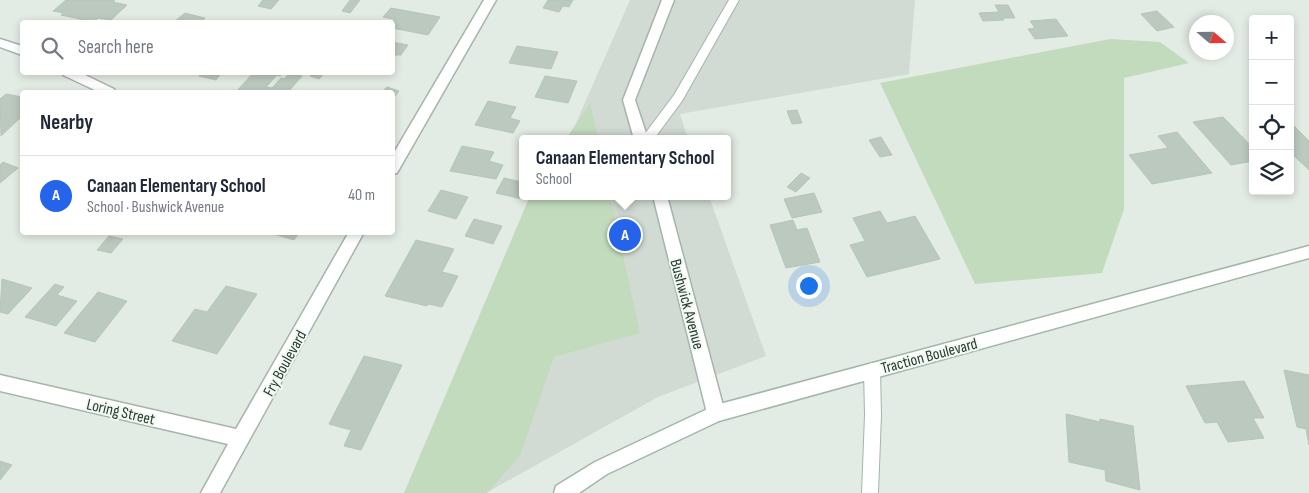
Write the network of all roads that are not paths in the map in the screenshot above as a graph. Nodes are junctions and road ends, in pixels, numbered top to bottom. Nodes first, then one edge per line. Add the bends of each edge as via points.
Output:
1 (490, 0) edge
2 (668, 0) edge
3 (734, 0) edge
4 (0, 43) edge
5 (20, 50) edge
6 (73, 75) edge
7 (105, 90) edge
8 (641, 135) edge
9 (650, 135) edge
10 (396, 156) edge
11 (661, 200) edge
12 (355, 235) edge
13 (1309, 252) edge
14 (872, 370) junction
15 (0, 383) edge
16 (716, 412) junction
17 (241, 439) junction
18 (210, 493) edge
19 (563, 493) edge
20 (870, 493) edge

1 - 10 street
2 - 8 street via 629,100
3 - 9 lane via 678,98
4 - 5 street
6 - 7 street
11 - 16 street, Bushwick Avenue
12 - 17 street, Fry Boulevard
13 - 14 street, Traction Boulevard
14 - 16 street, Traction Boulevard
14 - 20 lane
15 - 17 street, Loring Street
16 - 19 street, Traction Boulevard via 601,468
17 - 18 street, Fry Boulevard

